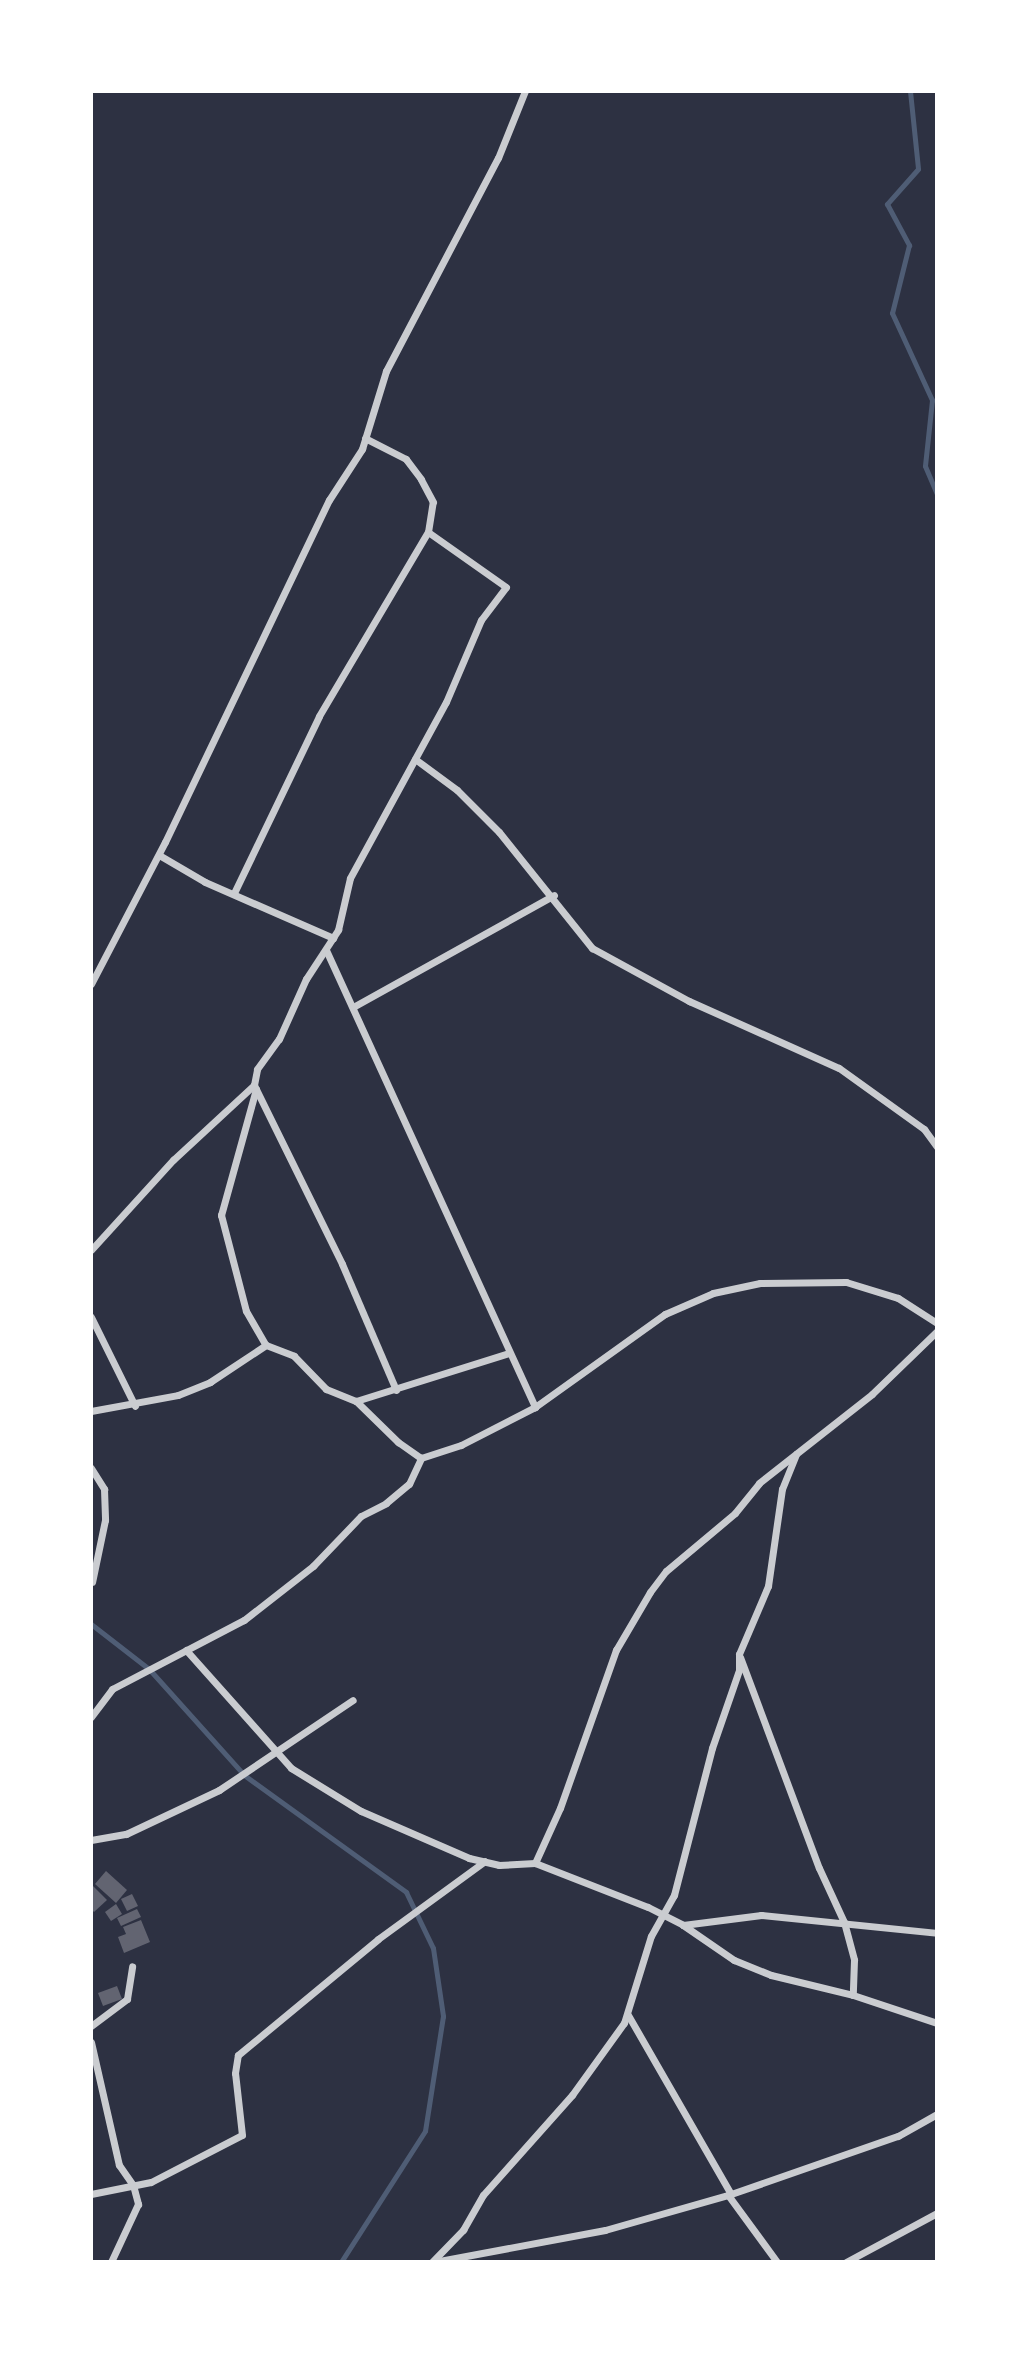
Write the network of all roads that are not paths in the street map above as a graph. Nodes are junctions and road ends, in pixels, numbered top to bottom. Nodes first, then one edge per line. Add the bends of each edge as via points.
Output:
1 (525, 91) edge
2 (365, 438) junction
3 (428, 532) junction
4 (415, 759) junction
5 (159, 855) junction
6 (234, 893) junction
7 (554, 895) junction
8 (333, 938) junction
9 (326, 950) junction
10 (91, 984) edge
11 (353, 1007) junction
12 (255, 1087) junction
13 (937, 1147) edge
14 (91, 1250) edge
15 (91, 1317) edge
16 (937, 1324) edge
17 (937, 1331) edge
18 (267, 1345) junction
19 (509, 1353) junction
20 (396, 1390) junction
21 (356, 1401) junction
22 (135, 1406) junction
23 (535, 1407) junction
24 (91, 1411) edge
25 (796, 1454) junction
26 (421, 1458) junction
27 (91, 1468) edge
28 (92, 1582) edge
29 (186, 1650) junction
30 (739, 1654) junction
31 (354, 1700) dead end
32 (91, 1717) edge
33 (277, 1749) junction
34 (91, 1840) edge
35 (485, 1861) junction
36 (535, 1863) junction
37 (661, 1917) junction
38 (844, 1922) junction
39 (683, 1924) junction
40 (937, 1933) edge
41 (132, 1966) dead end
42 (853, 1995) junction
43 (628, 2015) junction
44 (937, 2023) edge
45 (91, 2026) edge
46 (91, 2042) edge
47 (937, 2114) edge
48 (133, 2185) junction
49 (91, 2194) edge
50 (729, 2195) junction
51 (937, 2213) edge
52 (111, 2262) edge
53 (433, 2262) edge
54 (777, 2262) edge
55 (846, 2262) edge

1 - 2 street via 498,158 386,371
2 - 3 street via 406,460 421,479 432,502
2 - 5 street via 329,500
3 - 4 street via 506,587 481,620 446,702
3 - 6 street via 319,716
4 - 7 street via 457,790
4 - 8 street via 350,878
5 - 6 street
5 - 10 street
6 - 8 street
7 - 11 street
7 - 13 street via 592,948 689,1001 839,1068 924,1129
8 - 9 street
9 - 11 street
9 - 12 street via 257,1069
11 - 19 street
12 - 14 street via 173,1160
12 - 18 street via 221,1215 246,1311
12 - 20 street via 342,1264
15 - 22 street
16 - 23 street via 898,1298 846,1282 760,1283 713,1293 665,1314
17 - 25 street via 872,1394
18 - 21 street via 294,1356 326,1389
18 - 22 street via 210,1382
19 - 20 street
19 - 23 street
20 - 21 street
21 - 26 street
22 - 24 street
23 - 26 street via 461,1444
25 - 30 street via 782,1489 768,1586
25 - 36 street via 666,1572 632,1618
26 - 29 street via 409,1484 361,1516 313,1566 244,1620
27 - 28 street via 104,1489 105,1520
29 - 32 street via 112,1689
29 - 33 street
30 - 37 street via 739,1670 712,1748 674,1895
30 - 38 street via 819,1868
31 - 33 street
33 - 34 street via 244,1775 170,1815 126,1834
33 - 35 street via 307,1782 361,1811
35 - 36 street
35 - 48 street via 378,1939 238,2055 242,2134 151,2182
36 - 37 street via 648,1907
37 - 39 street
37 - 43 street via 639,1969
38 - 39 street via 736,1915
38 - 40 street
38 - 42 street via 854,1960
39 - 42 street via 734,1960 804,1986
41 - 45 street via 128,1999
42 - 44 street
43 - 50 street
43 - 53 street via 572,2095 483,2195 463,2230
46 - 48 street via 119,2165
47 - 50 street via 898,2136
48 - 49 street
48 - 52 street via 138,2204
50 - 53 street via 605,2230
50 - 54 street
51 - 55 street

